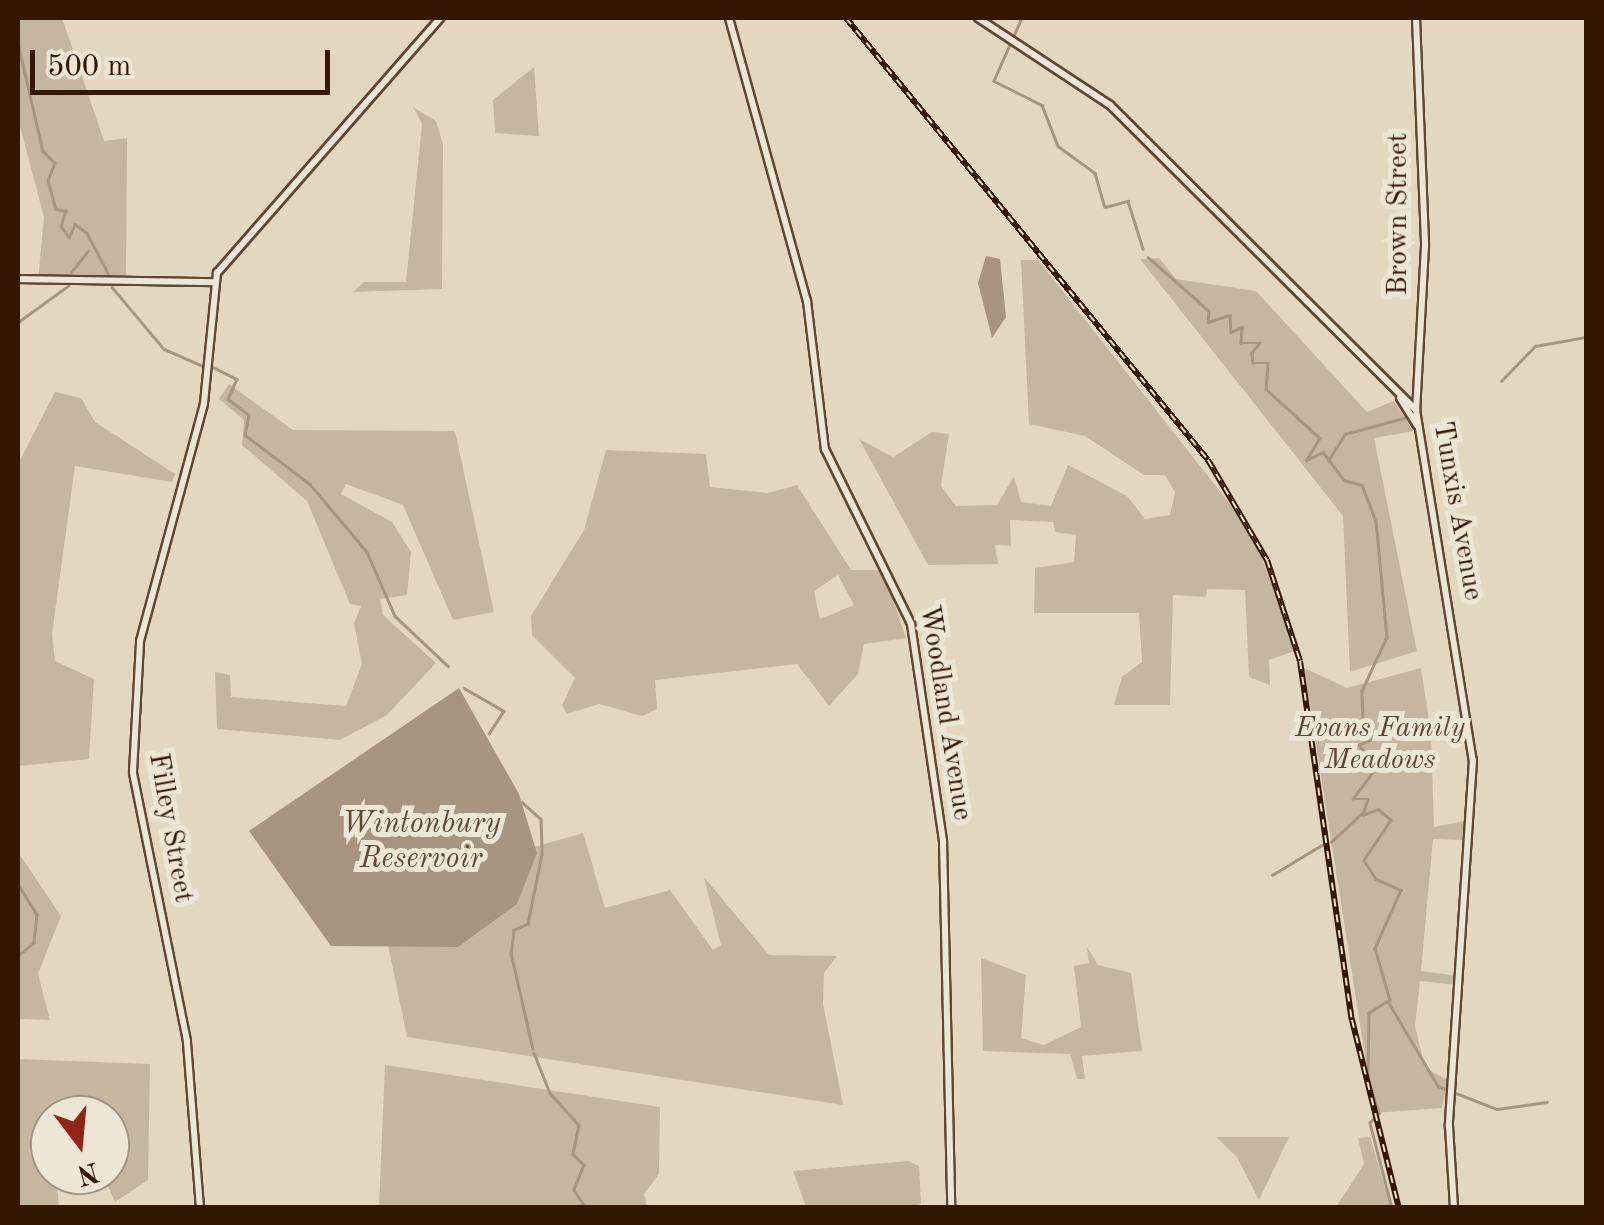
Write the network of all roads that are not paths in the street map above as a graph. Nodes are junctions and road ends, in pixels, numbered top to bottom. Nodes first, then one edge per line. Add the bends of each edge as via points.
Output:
1 (440, 18) edge
2 (729, 18) edge
3 (978, 18) edge
4 (1416, 18) edge
5 (18, 279) edge
6 (214, 282) junction
7 (1388, 379) junction
8 (1416, 410) junction
9 (1418, 426) junction
10 (200, 1208) edge
11 (950, 1208) edge
12 (1454, 1208) edge

1 - 6 street
2 - 11 street, Woodland Avenue via 808,301 824,449 911,624 943,842
3 - 7 street, Tunxis Avenue via 1110,106
4 - 8 street, Brown Street via 1425,246
5 - 6 street
6 - 10 street, Filley Street via 209,366 157,557 132,731 187,1040
7 - 8 street, Tunxis Avenue
7 - 9 street
8 - 9 street, Tunxis Avenue
9 - 12 street, Tunxis Avenue via 1472,749 1468,936 1452,1089

